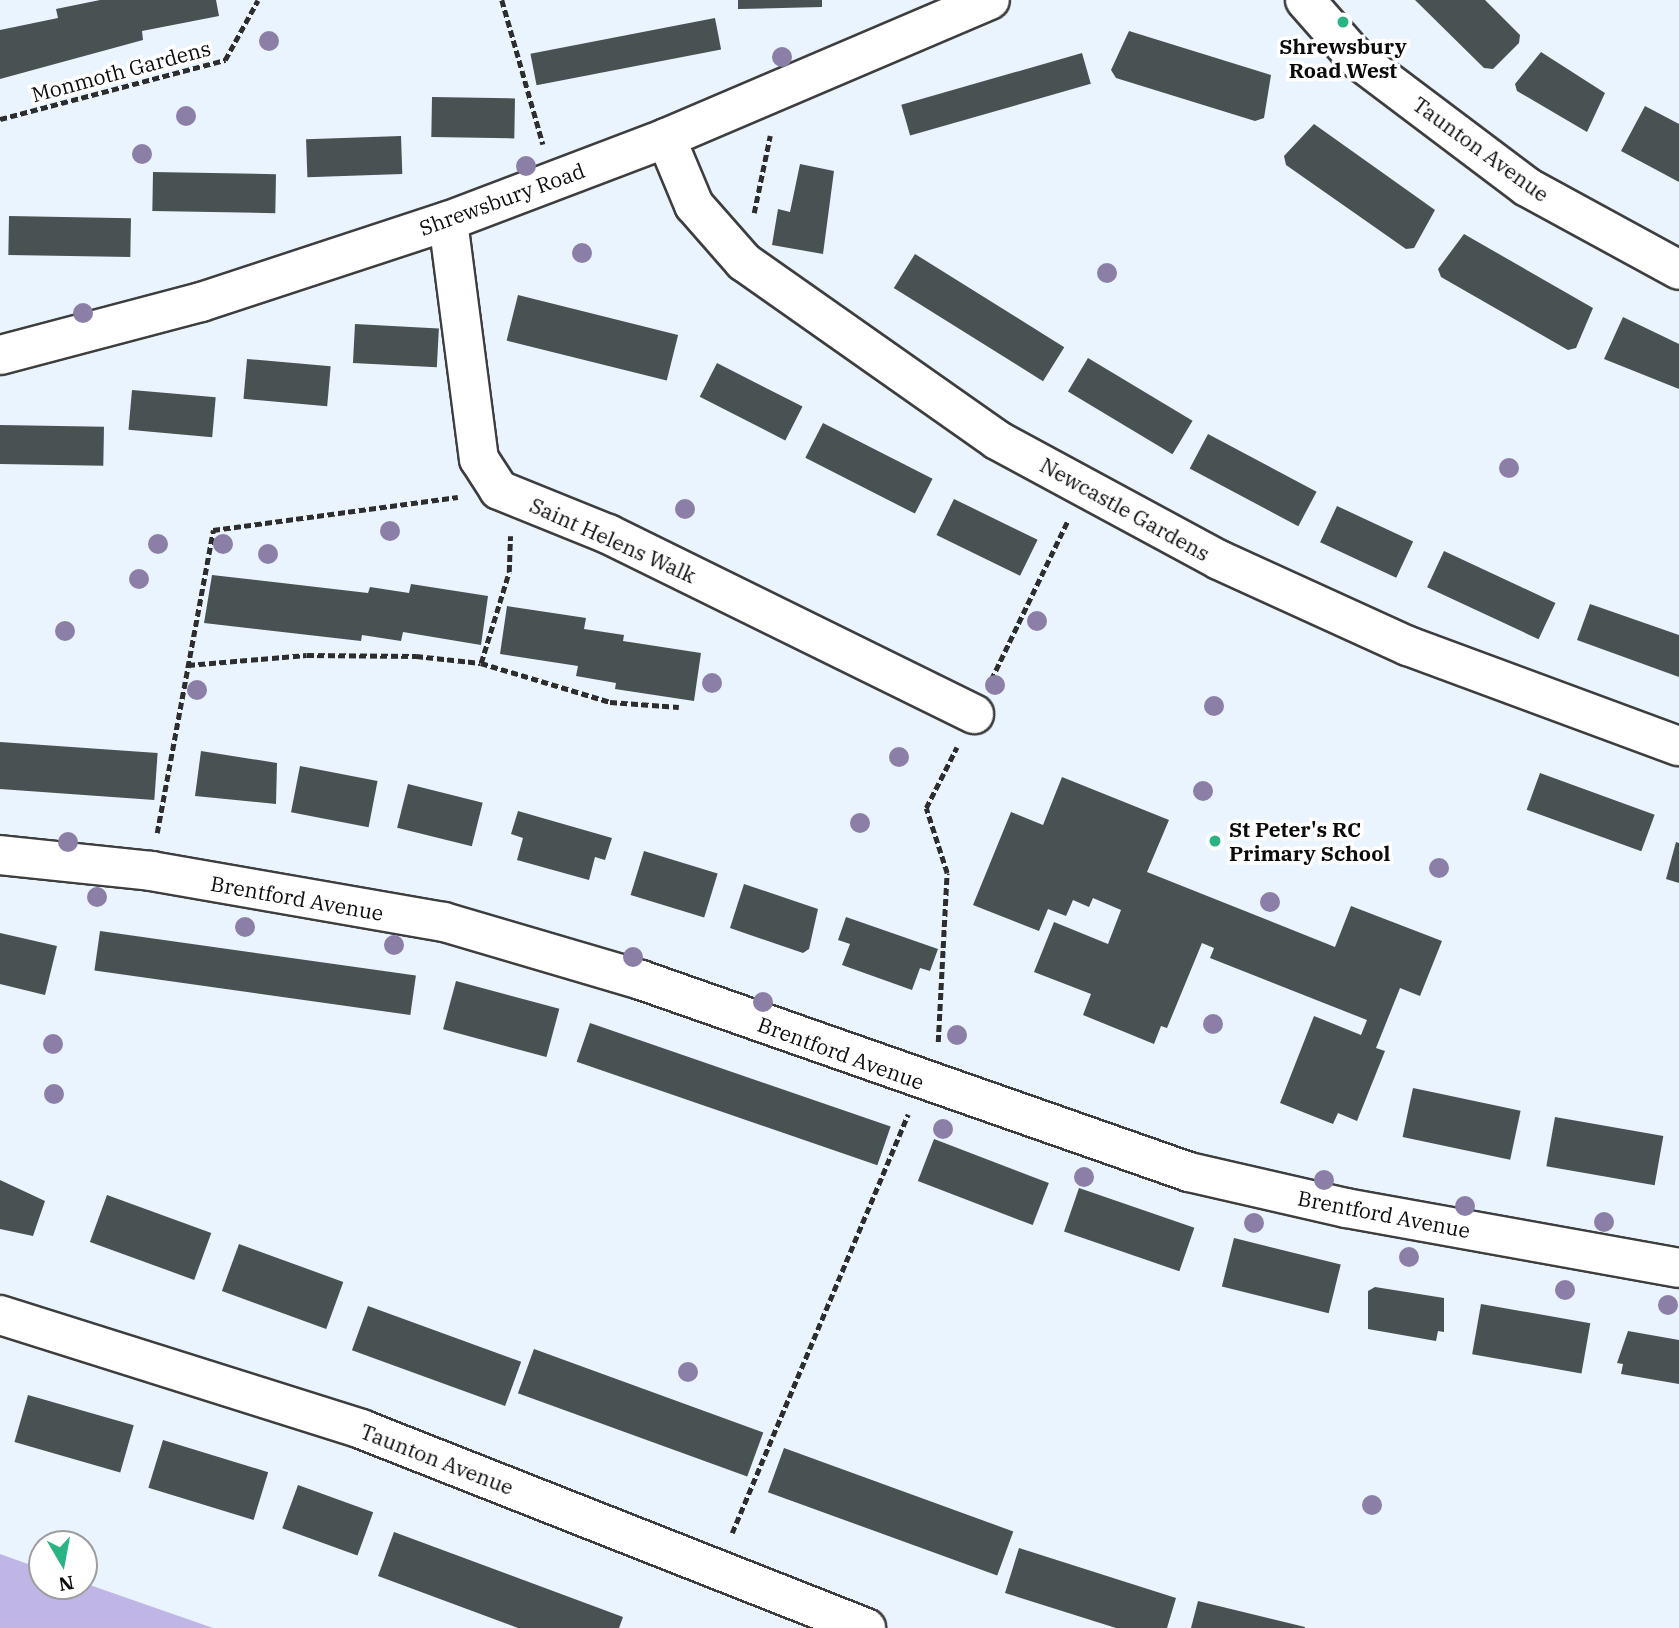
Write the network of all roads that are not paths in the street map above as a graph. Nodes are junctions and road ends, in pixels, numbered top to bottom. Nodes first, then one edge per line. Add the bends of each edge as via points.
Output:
1 (990, 0) edge
2 (1305, 0) edge
3 (666, 138) junction
4 (448, 221) junction
5 (1679, 270) edge
6 (0, 355) edge
7 (974, 714) road end
8 (1679, 746) edge
9 (0, 855) edge
10 (1679, 1268) edge
11 (0, 1315) edge
12 (866, 1628) edge

1 - 3 street, Shrewsbury Road
2 - 5 street, Taunton Avenue via 1356,58 1527,187
3 - 4 street, Shrewsbury Road
3 - 8 street, Newcastle Gardens via 694,205 744,262 998,440 1219,561 1408,646
4 - 6 street, Shrewsbury Road via 201,302
4 - 7 street, Saint Helens Walk via 479,459 499,491 608,534
9 - 10 street, Brentford Avenue via 151,871 443,922 530,944 1189,1172 1346,1208
11 - 12 street, Taunton Avenue via 361,1429

